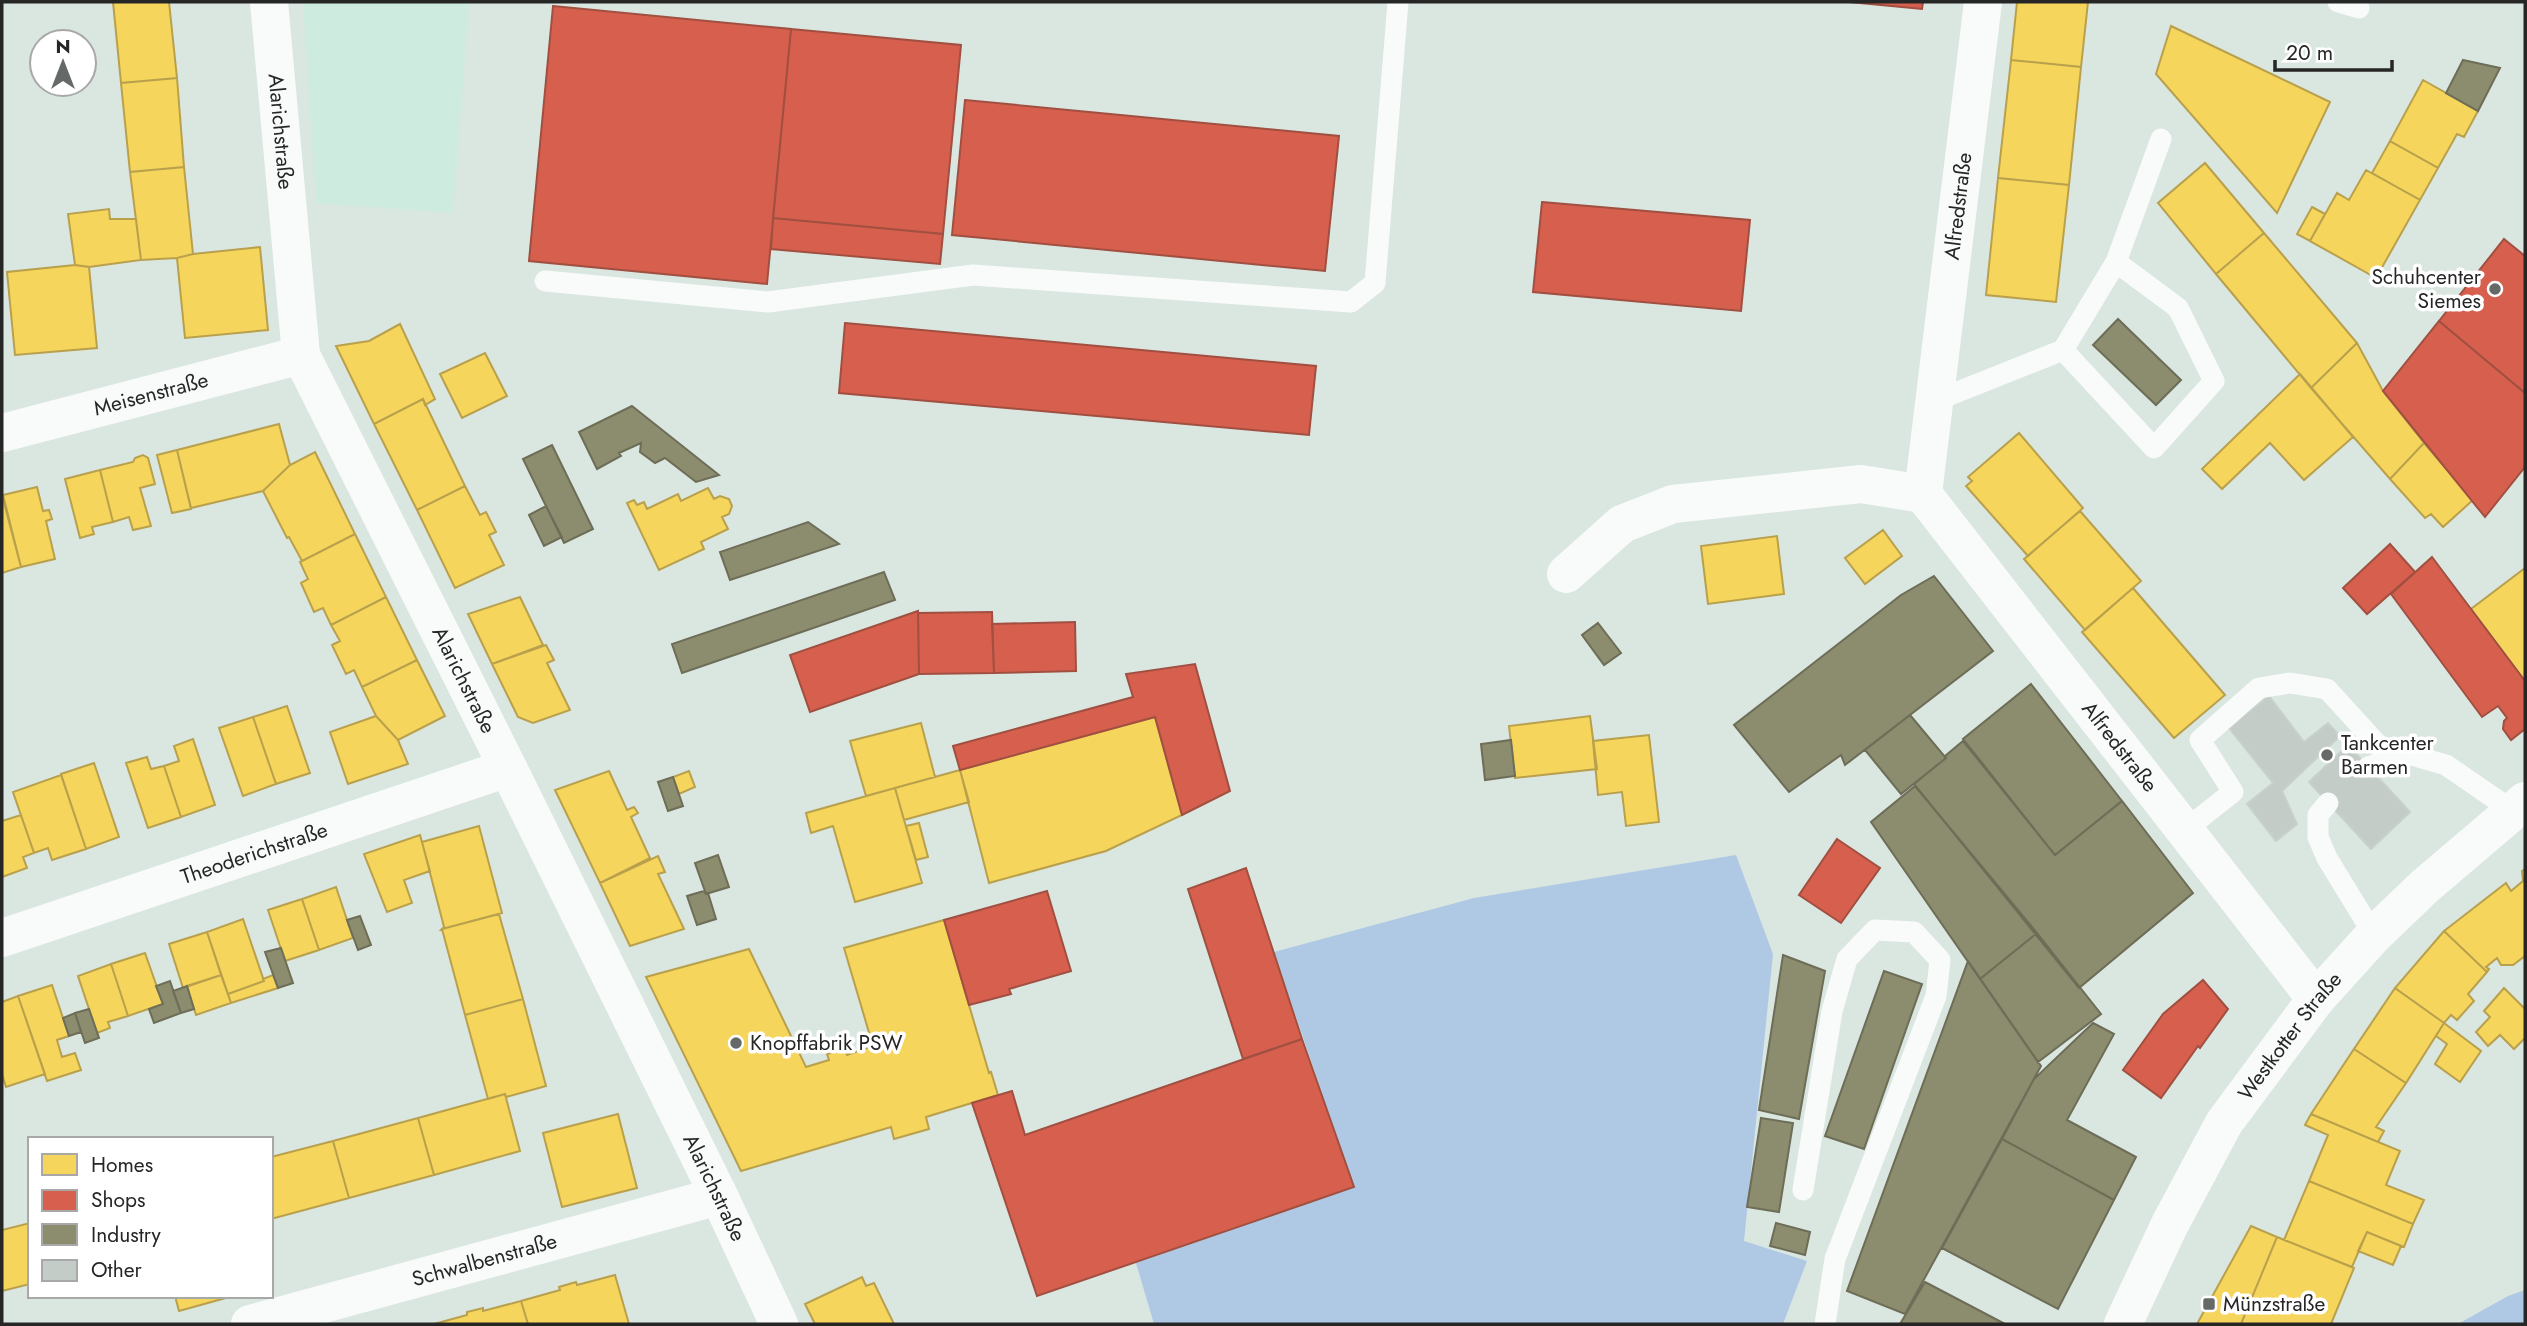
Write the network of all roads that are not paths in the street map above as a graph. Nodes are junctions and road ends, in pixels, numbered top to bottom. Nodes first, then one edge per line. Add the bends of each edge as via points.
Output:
1 (268, 2) edge
2 (1398, 2) edge
3 (1983, 2) edge
4 (2338, 2) edge
5 (2359, 8) dead end
6 (2161, 139) dead end
7 (2116, 262) junction
8 (545, 281) dead end
9 (2063, 349) junction
10 (301, 355) junction
11 (1935, 401) junction
12 (2, 433) edge
13 (1923, 494) junction
14 (1566, 575) dead end
15 (2390, 758) junction
16 (2368, 767) dead end
17 (508, 768) junction
18 (2328, 803) dead end
19 (2519, 806) edge
20 (2185, 830) junction
21 (2374, 935) junction
22 (2, 938) edge
23 (2316, 999) junction
24 (1803, 1190) dead end
25 (719, 1196) junction
26 (250, 1324) edge
27 (779, 1324) edge
28 (1825, 1324) edge
29 (2123, 1324) edge

1 - 10 street, Alarichstraße
2 - 8 lane via 1375,283 1350,302 973,275 768,302
3 - 11 street, Alfredstraße
4 - 5 lane
6 - 7 lane
7 - 9 lane
7 - 9 lane via 2178,308 2214,381 2154,448
9 - 11 lane
10 - 12 street, Meisenstraße
10 - 17 street, Alarichstraße
11 - 13 street, Alfredstraße
13 - 14 street via 1861,484 1673,504 1622,524
13 - 20 street, Alfredstraße
15 - 16 lane
15 - 19 lane via 2408,754 2446,765
15 - 20 lane via 2327,689 2290,683 2259,688 2200,740 2233,792
17 - 22 street, Theoderichstraße
17 - 25 street, Alarichstraße
18 - 21 lane via 2318,814 2318,837
19 - 21 street, Westkotter Straße
20 - 23 street, Alfredstraße
21 - 23 street, Westkotter Straße
23 - 29 street, Westkotter Straße via 2224,1124
24 - 28 lane via 1832,1011 1847,959 1875,930 1914,932 1940,960 1936,996 1835,1259
25 - 26 street, Schwalbenstraße
25 - 27 street, Alarichstraße

